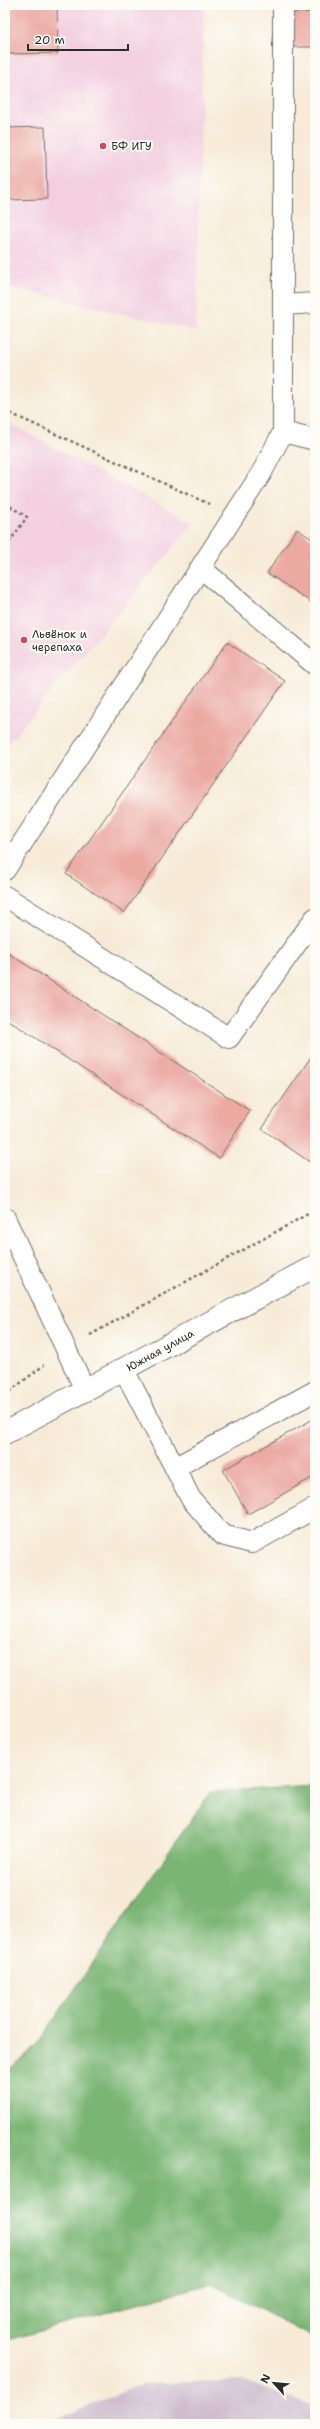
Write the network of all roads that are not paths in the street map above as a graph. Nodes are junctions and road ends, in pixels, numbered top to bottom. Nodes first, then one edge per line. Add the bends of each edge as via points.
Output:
1 (283, 5) edge
2 (315, 303) edge
3 (283, 304) junction
4 (283, 432) junction
5 (315, 440) edge
6 (201, 568) junction
7 (315, 665) edge
8 (5, 870) edge
9 (5, 896) edge
10 (315, 918) edge
11 (5, 1218) edge
12 (315, 1266) edge
13 (124, 1370) junction
14 (85, 1390) junction
15 (315, 1391) edge
16 (5, 1433) edge
17 (176, 1467) junction
18 (315, 1508) edge

1 - 3 lane
2 - 3 lane
3 - 4 lane
4 - 5 lane
4 - 6 lane via 261,474
6 - 7 lane
6 - 8 lane
9 - 10 lane via 230,1038
11 - 14 lane
12 - 13 street, Южная улица
13 - 14 street, Южная улица
13 - 17 lane
14 - 16 street, Южная улица
15 - 17 lane
17 - 18 lane via 191,1499 222,1535 252,1543

